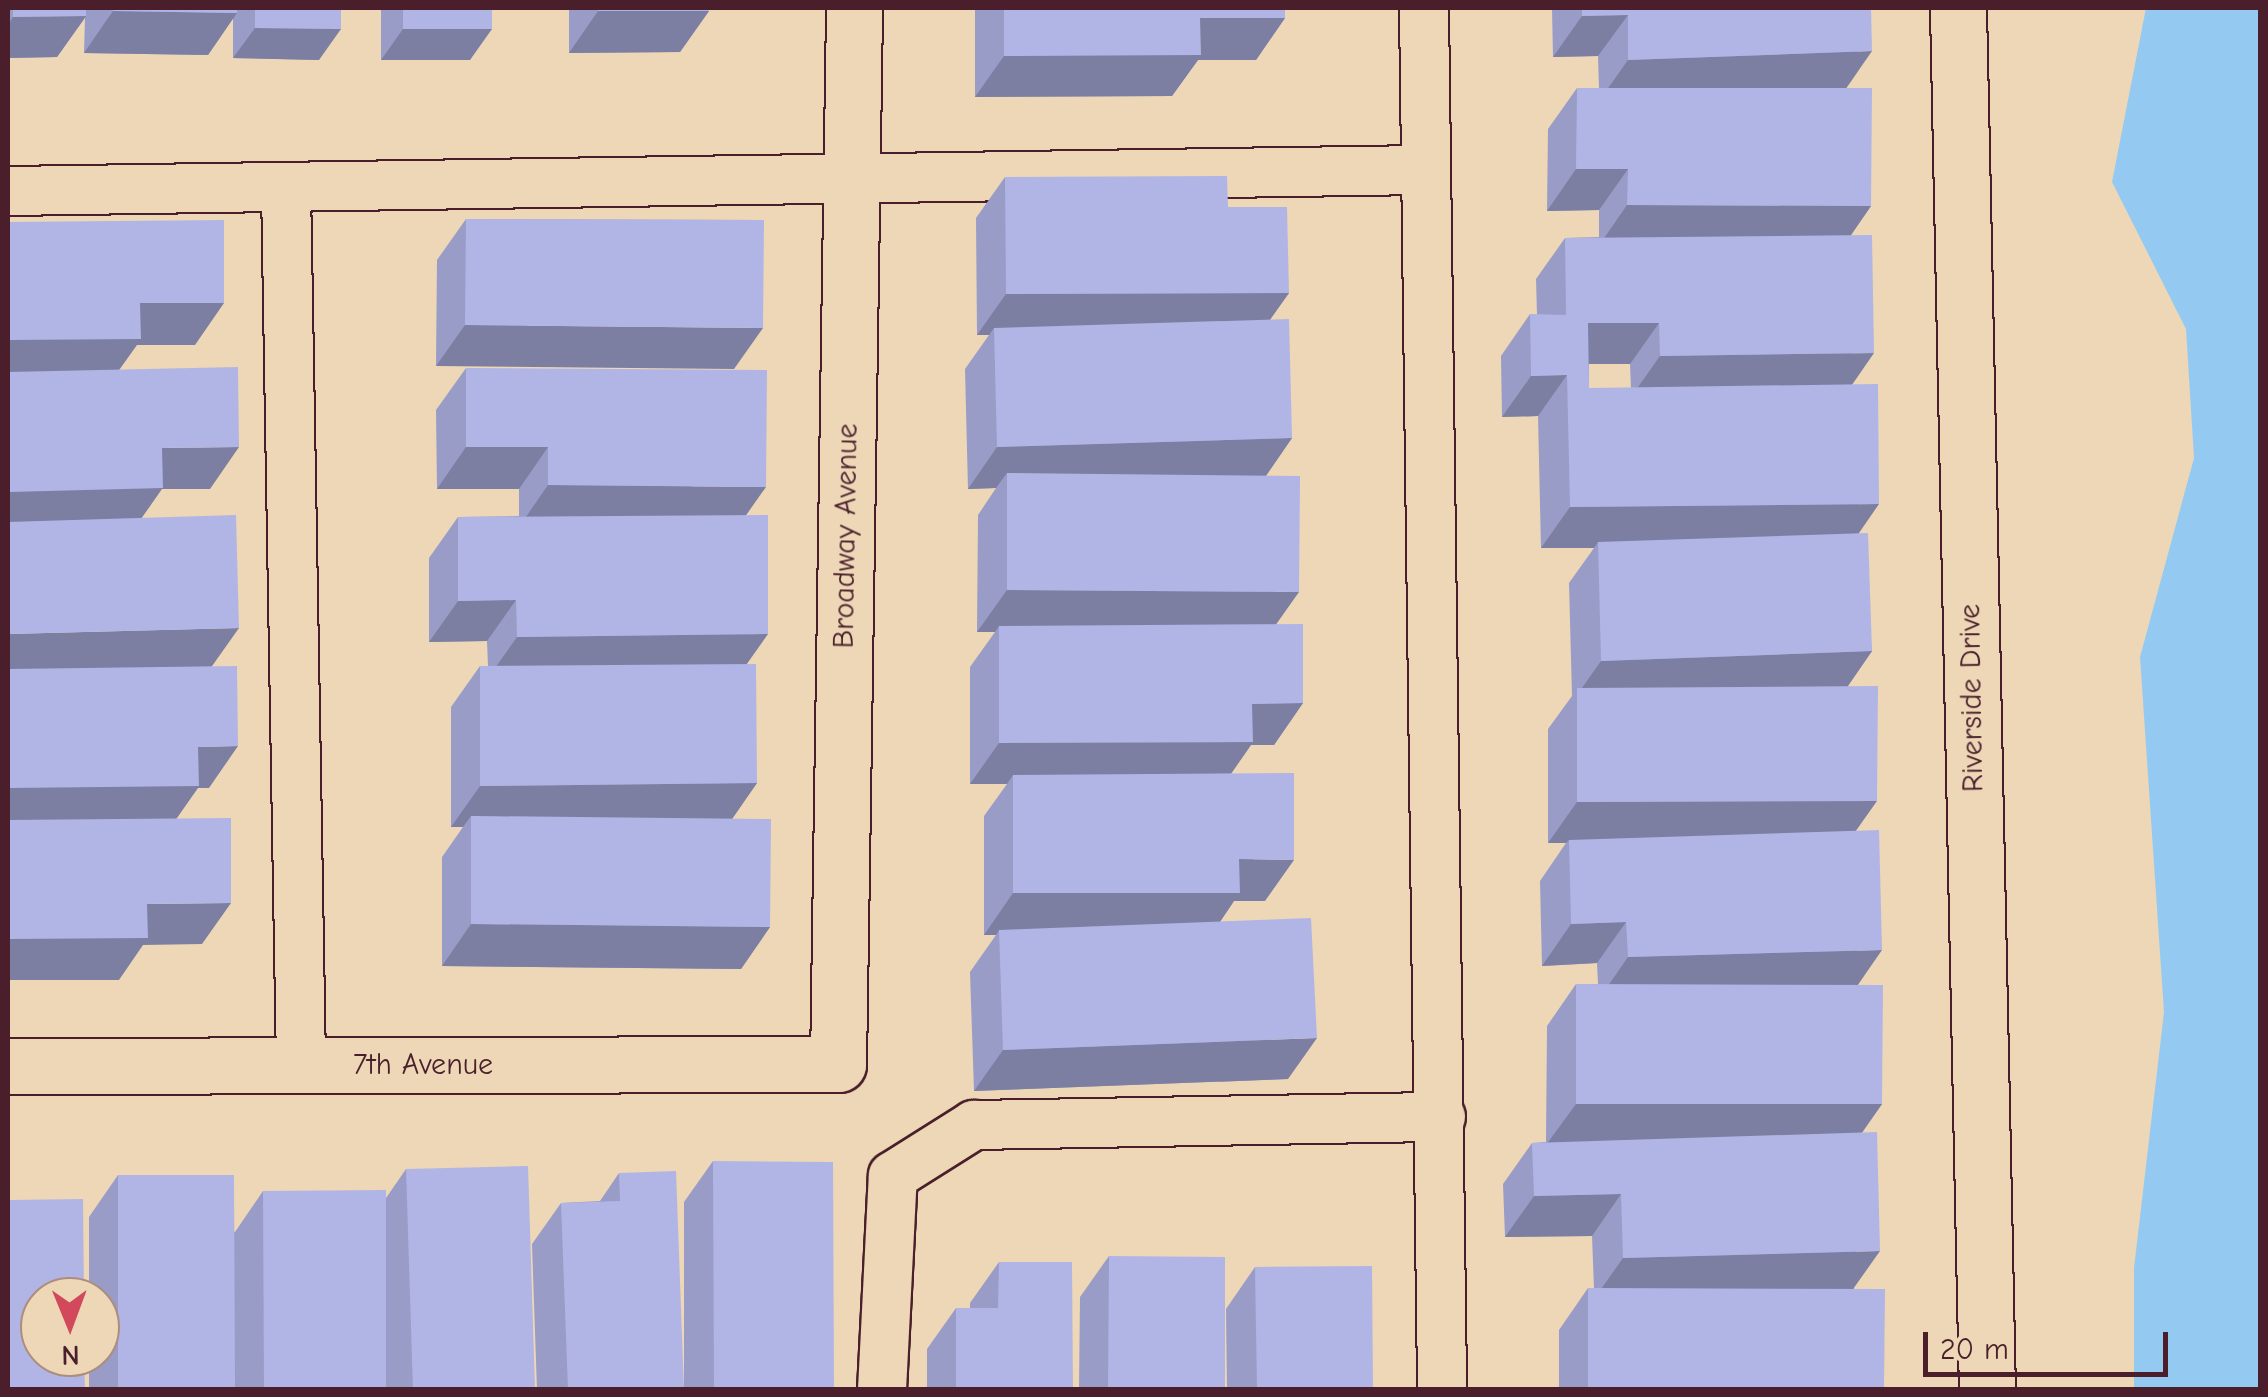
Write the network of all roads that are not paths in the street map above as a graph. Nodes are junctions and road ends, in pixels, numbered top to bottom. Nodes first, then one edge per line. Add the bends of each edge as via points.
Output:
1 (854, 8) edge
2 (1424, 8) edge
3 (1958, 8) edge
4 (1425, 170) junction
5 (852, 180) junction
6 (286, 187) junction
7 (8, 191) edge
8 (838, 1064) joint
9 (301, 1065) junction
10 (8, 1066) edge
11 (1441, 1117) junction
12 (882, 1390) edge
13 (1442, 1390) edge
14 (1986, 1390) edge

1 - 5 street, Broadway Avenue
2 - 4 lane
3 - 14 street, Riverside Drive
4 - 5 lane
4 - 11 lane
5 - 6 lane
5 - 8 street, Broadway Avenue
6 - 7 lane
6 - 9 lane
8 - 9 street, 7th Avenue
9 - 10 street, 7th Avenue
11 - 12 lane via 974,1125 893,1176
11 - 13 lane

